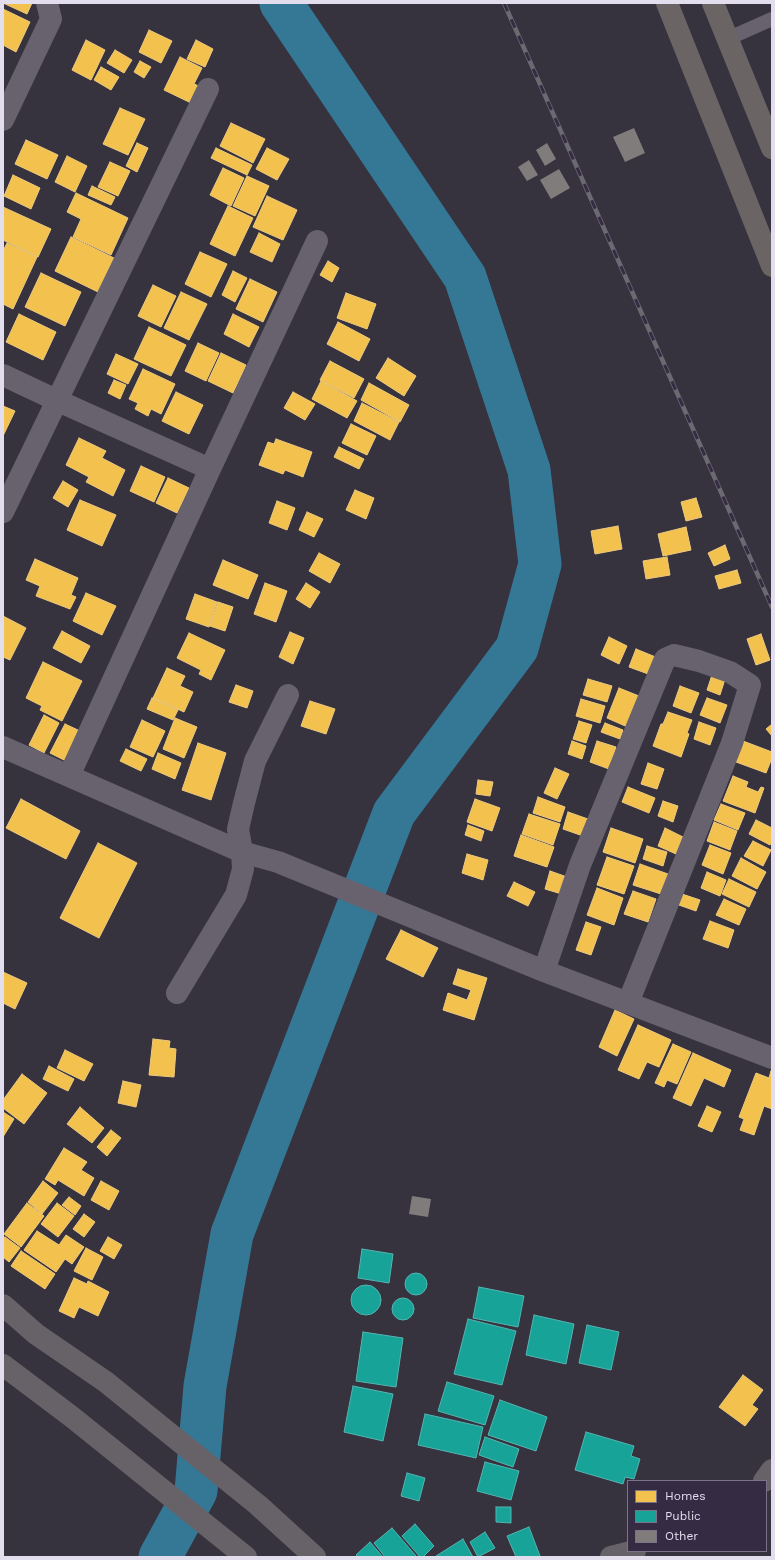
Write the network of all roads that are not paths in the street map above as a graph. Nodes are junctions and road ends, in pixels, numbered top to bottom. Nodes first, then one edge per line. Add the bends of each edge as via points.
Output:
1 (46, 3) edge
2 (667, 3) edge
3 (713, 3) edge
4 (772, 19) edge
5 (727, 39) junction
6 (208, 89) dead end
7 (3, 120) edge
8 (772, 148) edge
9 (317, 241) dead end
10 (772, 266) edge
11 (3, 375) edge
12 (56, 400) junction
13 (210, 469) junction
14 (3, 512) edge
15 (288, 695) dead end
16 (3, 747) edge
17 (69, 776) junction
18 (242, 852) junction
19 (544, 971) junction
20 (177, 994) dead end
21 (628, 1003) junction
22 (772, 1058) edge
23 (3, 1304) edge
24 (3, 1365) edge
25 (238, 1551) edge
26 (631, 1552) edge
27 (315, 1557) edge
28 (611, 1557) edge

1 - 7 street via 50,19
2 - 10 main road
3 - 5 main road
4 - 5 lane
5 - 8 main road
6 - 12 street
9 - 13 street
11 - 12 street
12 - 13 street
12 - 14 street
13 - 17 street
15 - 18 street via 255,761 238,829
16 - 17 street
17 - 18 street
18 - 19 street via 278,862
18 - 20 street via 243,869 236,896
19 - 21 street
19 - 21 street via 580,865 665,659 674,655 730,672 750,685 741,715
21 - 22 street
23 - 27 main road via 36,1334 106,1382 258,1505
24 - 25 main road via 72,1417
26 - 28 main road

